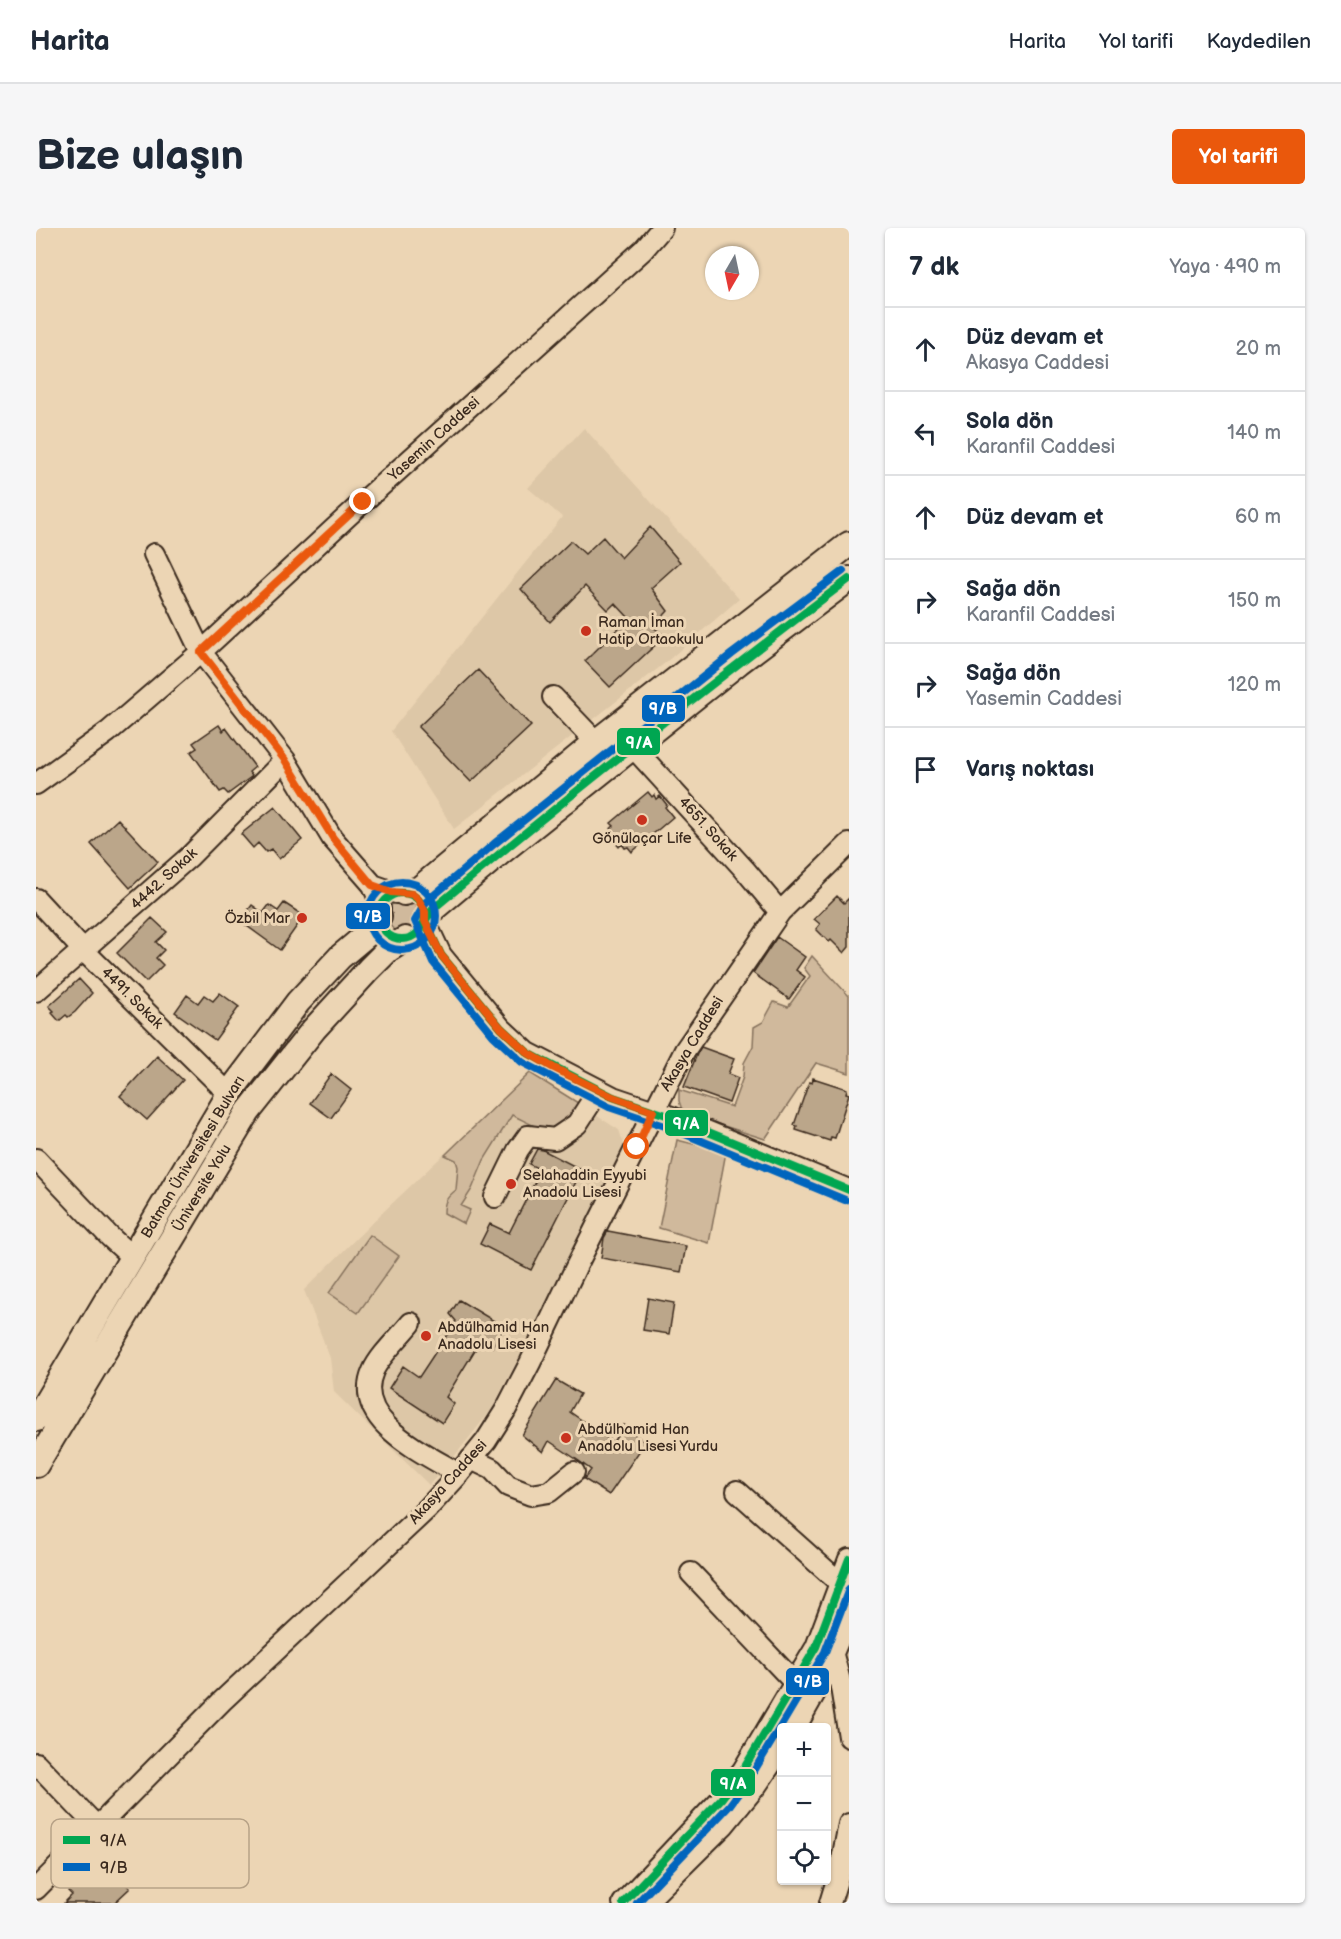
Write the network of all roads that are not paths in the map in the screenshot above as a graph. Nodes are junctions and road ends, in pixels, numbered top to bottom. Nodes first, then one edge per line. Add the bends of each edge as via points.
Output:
1 (662, 228) edge
2 (849, 543) edge
3 (154, 554) dead end
4 (849, 579) edge
5 (201, 652) junction
6 (553, 696) dead end
7 (596, 742) junction
8 (633, 747) junction
9 (285, 760) junction
10 (36, 784) edge
11 (849, 844) edge
12 (36, 899) edge
13 (390, 903) junction
14 (780, 912) junction
15 (425, 921) junction
16 (405, 939) junction
17 (83, 950) junction
18 (441, 955) junction
19 (36, 991) edge
20 (599, 1090) junction
21 (228, 1096) junction
22 (653, 1111) junction
23 (36, 1159) edge
24 (849, 1190) edge
25 (495, 1197) dead end
26 (132, 1257) junction
27 (411, 1323) dead end
28 (36, 1419) edge
29 (36, 1465) edge
30 (465, 1466) junction
31 (574, 1472) dead end
32 (737, 1491) dead end
33 (849, 1559) edge
34 (691, 1573) dead end
35 (840, 1583) junction
36 (848, 1623) edge
37 (833, 1656) junction
38 (795, 1683) junction
39 (798, 1723) edge
40 (849, 1737) edge
41 (777, 1755) edge
42 (36, 1763) edge
43 (89, 1819) edge
44 (107, 1819) edge
45 (849, 1824) edge
46 (51, 1874) edge
47 (36, 1889) edge
48 (623, 1903) edge
49 (645, 1903) edge
50 (830, 1903) edge

1 - 5 street, Yasemin Caddesi via 643,250
2 - 7 main road, Batman Üniversitesi Bulvarı
3 - 5 street
4 - 8 main road
5 - 9 street
5 - 10 street, Yasemin Caddesi via 108,732
6 - 7 street
7 - 13 main road, Batman Üniversitesi Bulvarı via 418,889
8 - 14 street, 4651. Sokak
8 - 15 main road via 501,852 433,909
9 - 13 street via 333,838 377,895
9 - 17 street, 4442. Sokak via 189,857
11 - 14 street, Akasya Caddesi
12 - 17 street, 4491. Sokak
13 - 15 main road via 412,894 423,905
13 - 16 main road via 384,931
13 - 21 main road, Batman Üniversitesi Bulvarı via 371,931 298,1002
14 - 22 street, Akasya Caddesi via 685,1050
15 - 16 main road via 419,933
15 - 18 street
16 - 18 street
16 - 29 main road, Üniversite Yolu via 388,950 314,1029 248,1112
17 - 19 street, 4442. Sokak
17 - 21 street, 4491. Sokak
18 - 20 street via 501,1028 528,1053
20 - 22 street
20 - 25 street via 577,1124 555,1139 528,1136
21 - 26 main road, Batman Üniversitesi Bulvarı
22 - 24 street
22 - 30 street, Akasya Caddesi via 505,1411
23 - 26 street
26 - 28 main road, Batman Üniversitesi Bulvarı
27 - 30 street via 374,1368 368,1385 369,1402 380,1420 412,1445
30 - 31 street via 492,1469 508,1486 531,1495 549,1492
30 - 44 street, Akasya Caddesi via 427,1509 222,1701
32 - 35 street
33 - 35 street
34 - 38 street
35 - 38 street via 816,1647
36 - 37 street
37 - 39 street
37 - 40 street
38 - 48 street via 726,1792
41 - 49 street via 724,1825
42 - 43 street
45 - 50 street
46 - 47 street, Akasya Caddesi

